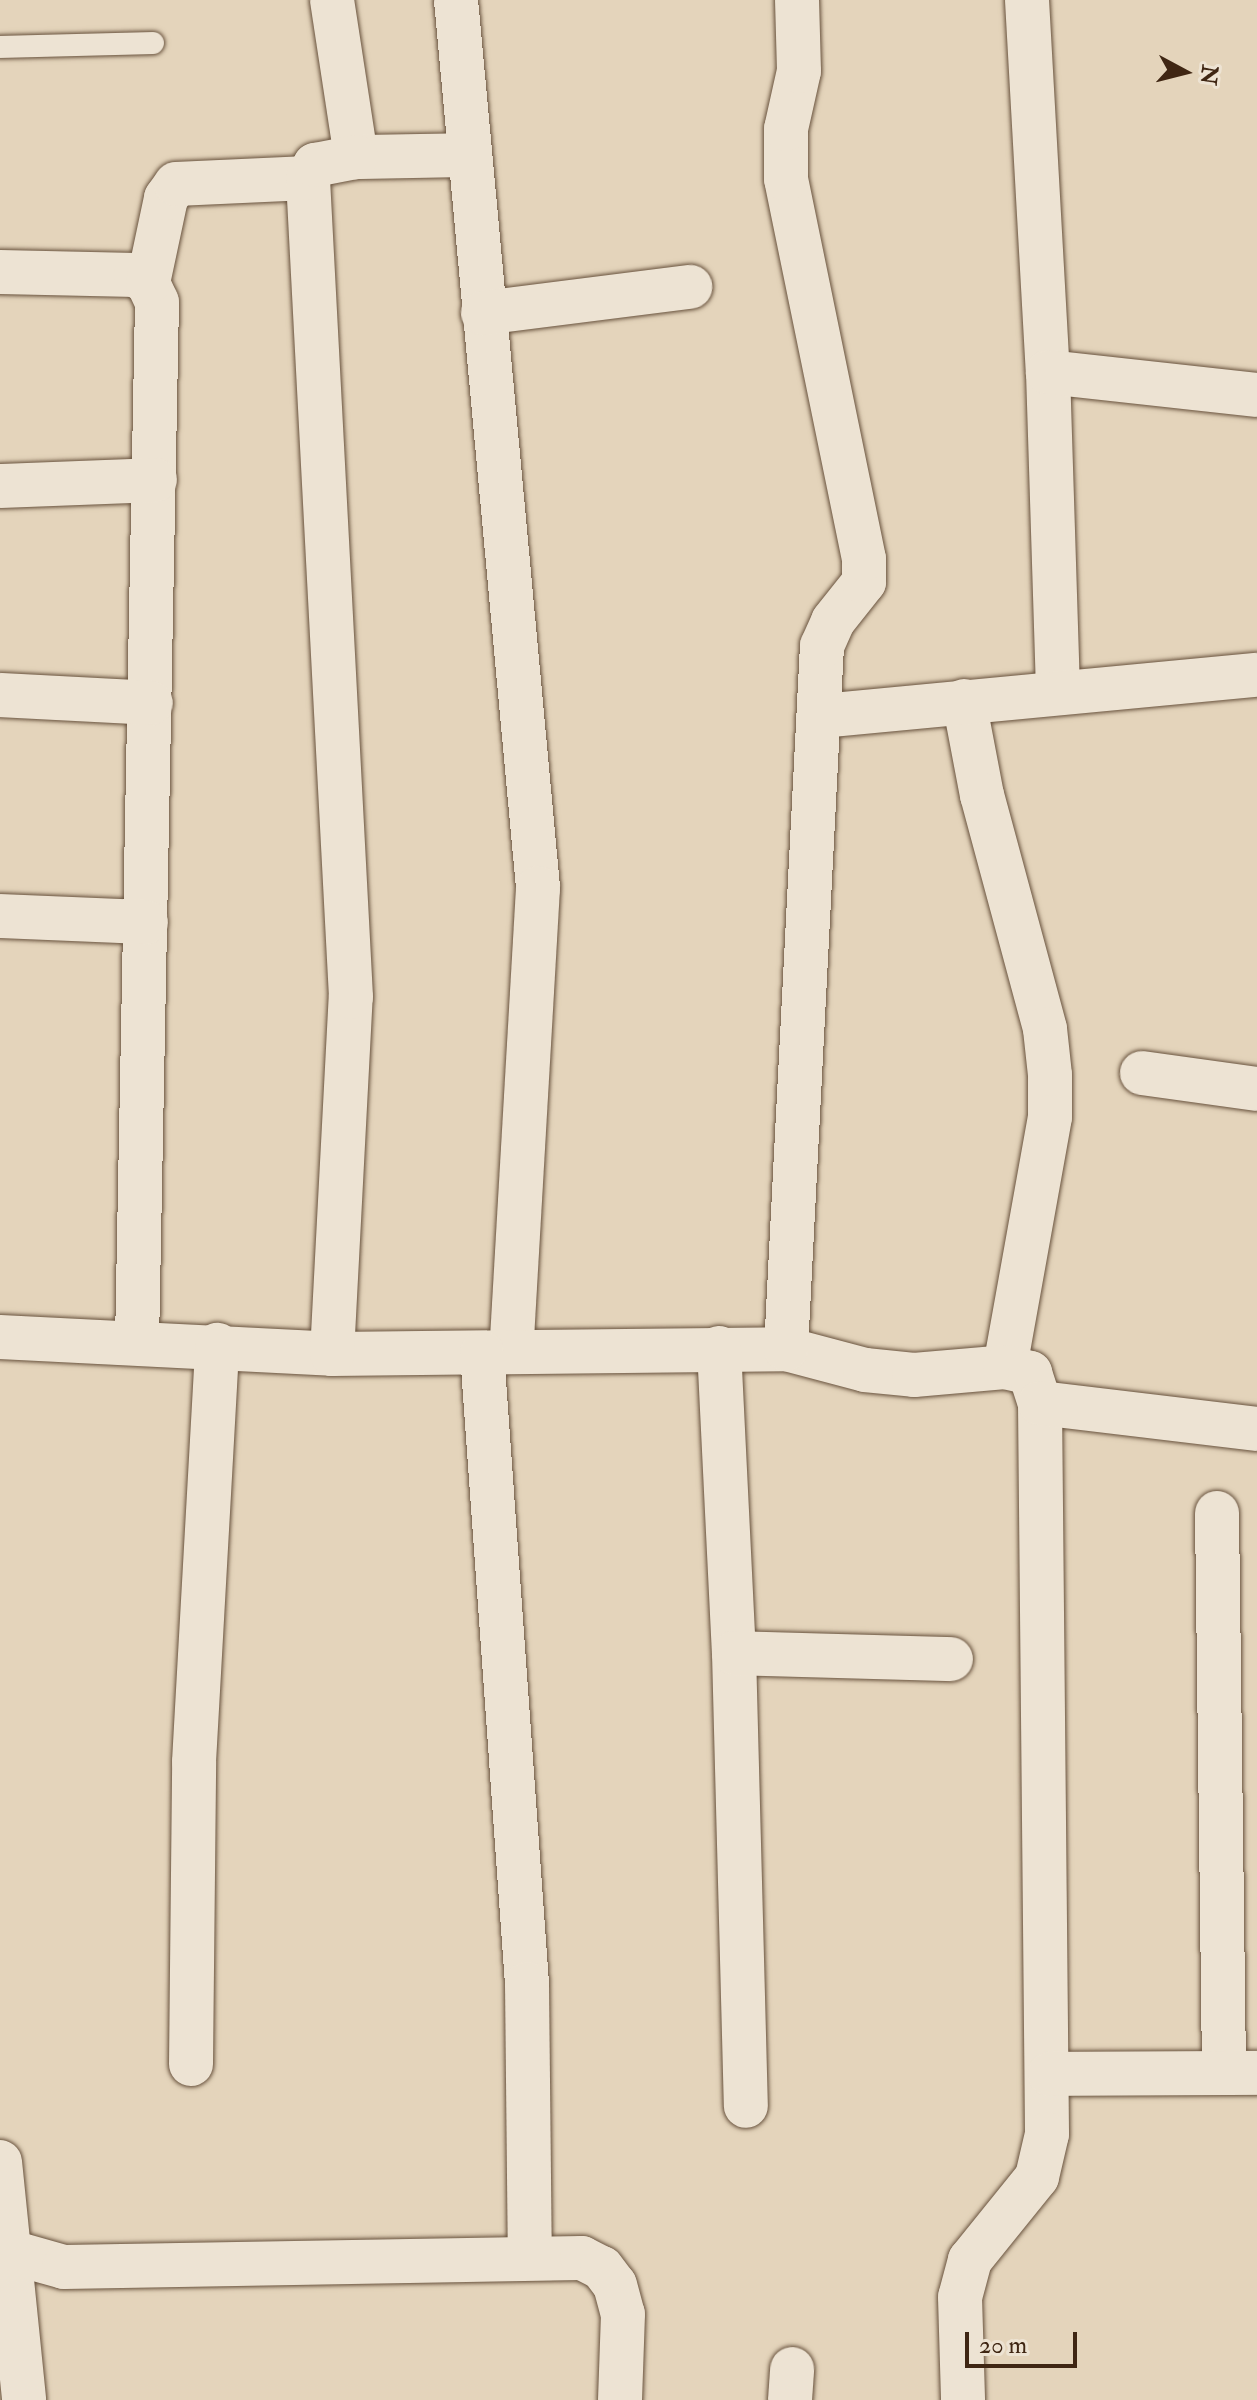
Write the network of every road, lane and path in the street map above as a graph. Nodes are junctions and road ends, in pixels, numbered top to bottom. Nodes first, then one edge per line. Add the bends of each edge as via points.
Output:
1 (332, 0) edge
2 (456, 0) edge
3 (797, 0) edge
4 (1027, 0) edge
5 (153, 43) dead end
6 (0, 47) edge
7 (470, 155) junction
8 (356, 157) junction
9 (308, 178) junction
10 (0, 272) edge
11 (148, 283) junction
12 (690, 287) dead end
13 (483, 313) junction
14 (1048, 372) junction
15 (1257, 395) edge
16 (155, 480) junction
17 (0, 486) edge
18 (1257, 675) edge
19 (1058, 693) junction
20 (0, 695) edge
21 (964, 701) junction
22 (151, 703) junction
23 (821, 716) junction
24 (0, 916) edge
25 (146, 922) junction
26 (1142, 1073) dead end
27 (1257, 1089) edge
28 (0, 1337) edge
29 (137, 1342) junction
30 (217, 1345) junction
31 (719, 1348) junction
32 (786, 1349) junction
33 (497, 1352) junction
34 (332, 1354) junction
35 (1005, 1367) junction
36 (1040, 1403) junction
37 (1257, 1429) edge
38 (1217, 1513) dead end
39 (734, 1653) junction
40 (951, 1659) dead end
41 (191, 2064) dead end
42 (1240, 2073) edge
43 (1050, 2074) junction
44 (746, 2106) dead end
45 (0, 2162) edge
46 (5, 2249) edge
47 (530, 2256) junction
48 (24, 2400) edge
49 (620, 2400) edge
50 (963, 2400) edge

1 - 8 street
2 - 7 street
3 - 23 street via 799,71 786,129 786,179 864,559 864,582 833,621 822,646
4 - 14 street
5 - 6 lane
7 - 8 street
7 - 13 street
8 - 9 street via 315,165
9 - 11 street via 176,184 166,198
9 - 34 street via 351,997
10 - 11 street via 112,271
11 - 16 street via 157,302
12 - 13 street
13 - 33 street via 538,888
14 - 15 street
14 - 19 street
16 - 17 street
16 - 22 street
18 - 19 street
19 - 21 street
20 - 22 street
21 - 23 street
21 - 35 street via 982,795 1045,1029 1050,1075 1050,1117
22 - 25 street
23 - 32 street
24 - 25 street
25 - 29 street
26 - 27 street
28 - 29 street
29 - 30 street
30 - 34 street
30 - 41 street via 194,1762
31 - 32 street
31 - 33 street
31 - 39 street
32 - 35 street via 865,1370 914,1375
33 - 34 street
33 - 47 street via 527,1984
35 - 36 street via 1030,1373
36 - 37 street
36 - 43 street
38 - 42 street
39 - 40 street
39 - 44 street
42 - 43 street
43 - 50 street via 1047,2134 1037,2177 970,2260 960,2297
45 - 46 street
46 - 47 street via 64,2267
46 - 48 street
47 - 49 street via 582,2258 602,2268 615,2285 623,2314

